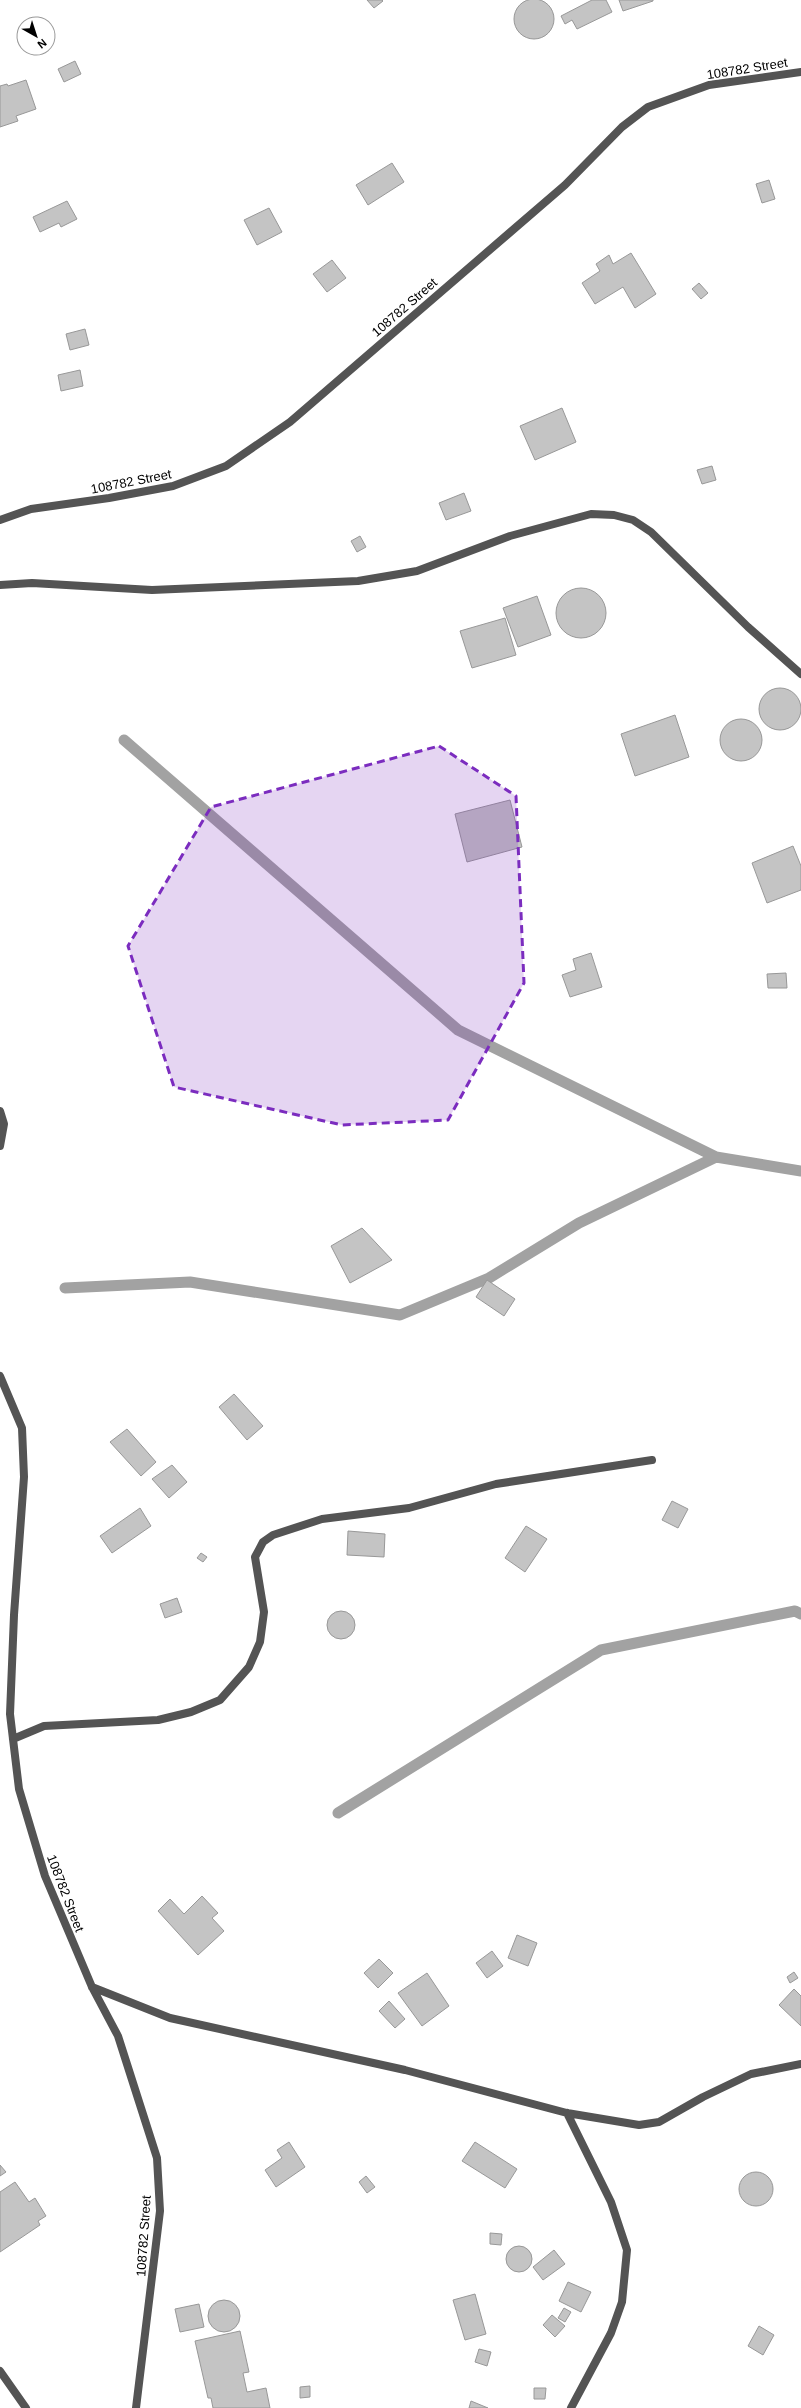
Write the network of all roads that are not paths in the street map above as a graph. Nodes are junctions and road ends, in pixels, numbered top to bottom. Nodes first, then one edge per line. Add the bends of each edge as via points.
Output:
1 (801, 72) edge
2 (0, 520) edge
3 (0, 585) edge
4 (801, 674) edge
5 (0, 1111) edge
6 (0, 1146) edge
7 (0, 1376) edge
8 (652, 1460) dead end
9 (13, 1739) junction
10 (92, 1987) junction
11 (801, 2064) edge
12 (567, 2113) junction
13 (0, 2371) edge
14 (26, 2408) edge
15 (136, 2408) edge
16 (571, 2408) edge

1 - 2 street, 108782 Street via 709,85 648,108 622,128 565,185 290,422 226,466 173,486 31,509
3 - 4 street via 32,583 152,590 358,581 417,571 510,536 583,516 614,515 634,520 651,532 748,627
5 - 6 street via 4,1124
7 - 9 street, 108782 Street via 22,1428 24,1477 14,1615 10,1714
8 - 9 street via 496,1484 408,1508 322,1519 273,1535 264,1542 255,1557 264,1612 260,1642 249,1667 220,1700 191,1712 158,1720 44,1726
9 - 10 street, 108782 Street via 19,1789 45,1876
10 - 12 street via 170,2018 405,2070
10 - 15 street, 108782 Street via 118,2036 157,2158 160,2211
11 - 12 street via 750,2074 675,2114 650,2124 639,2125
12 - 16 street via 611,2202 627,2250 622,2302 611,2333
13 - 14 street

